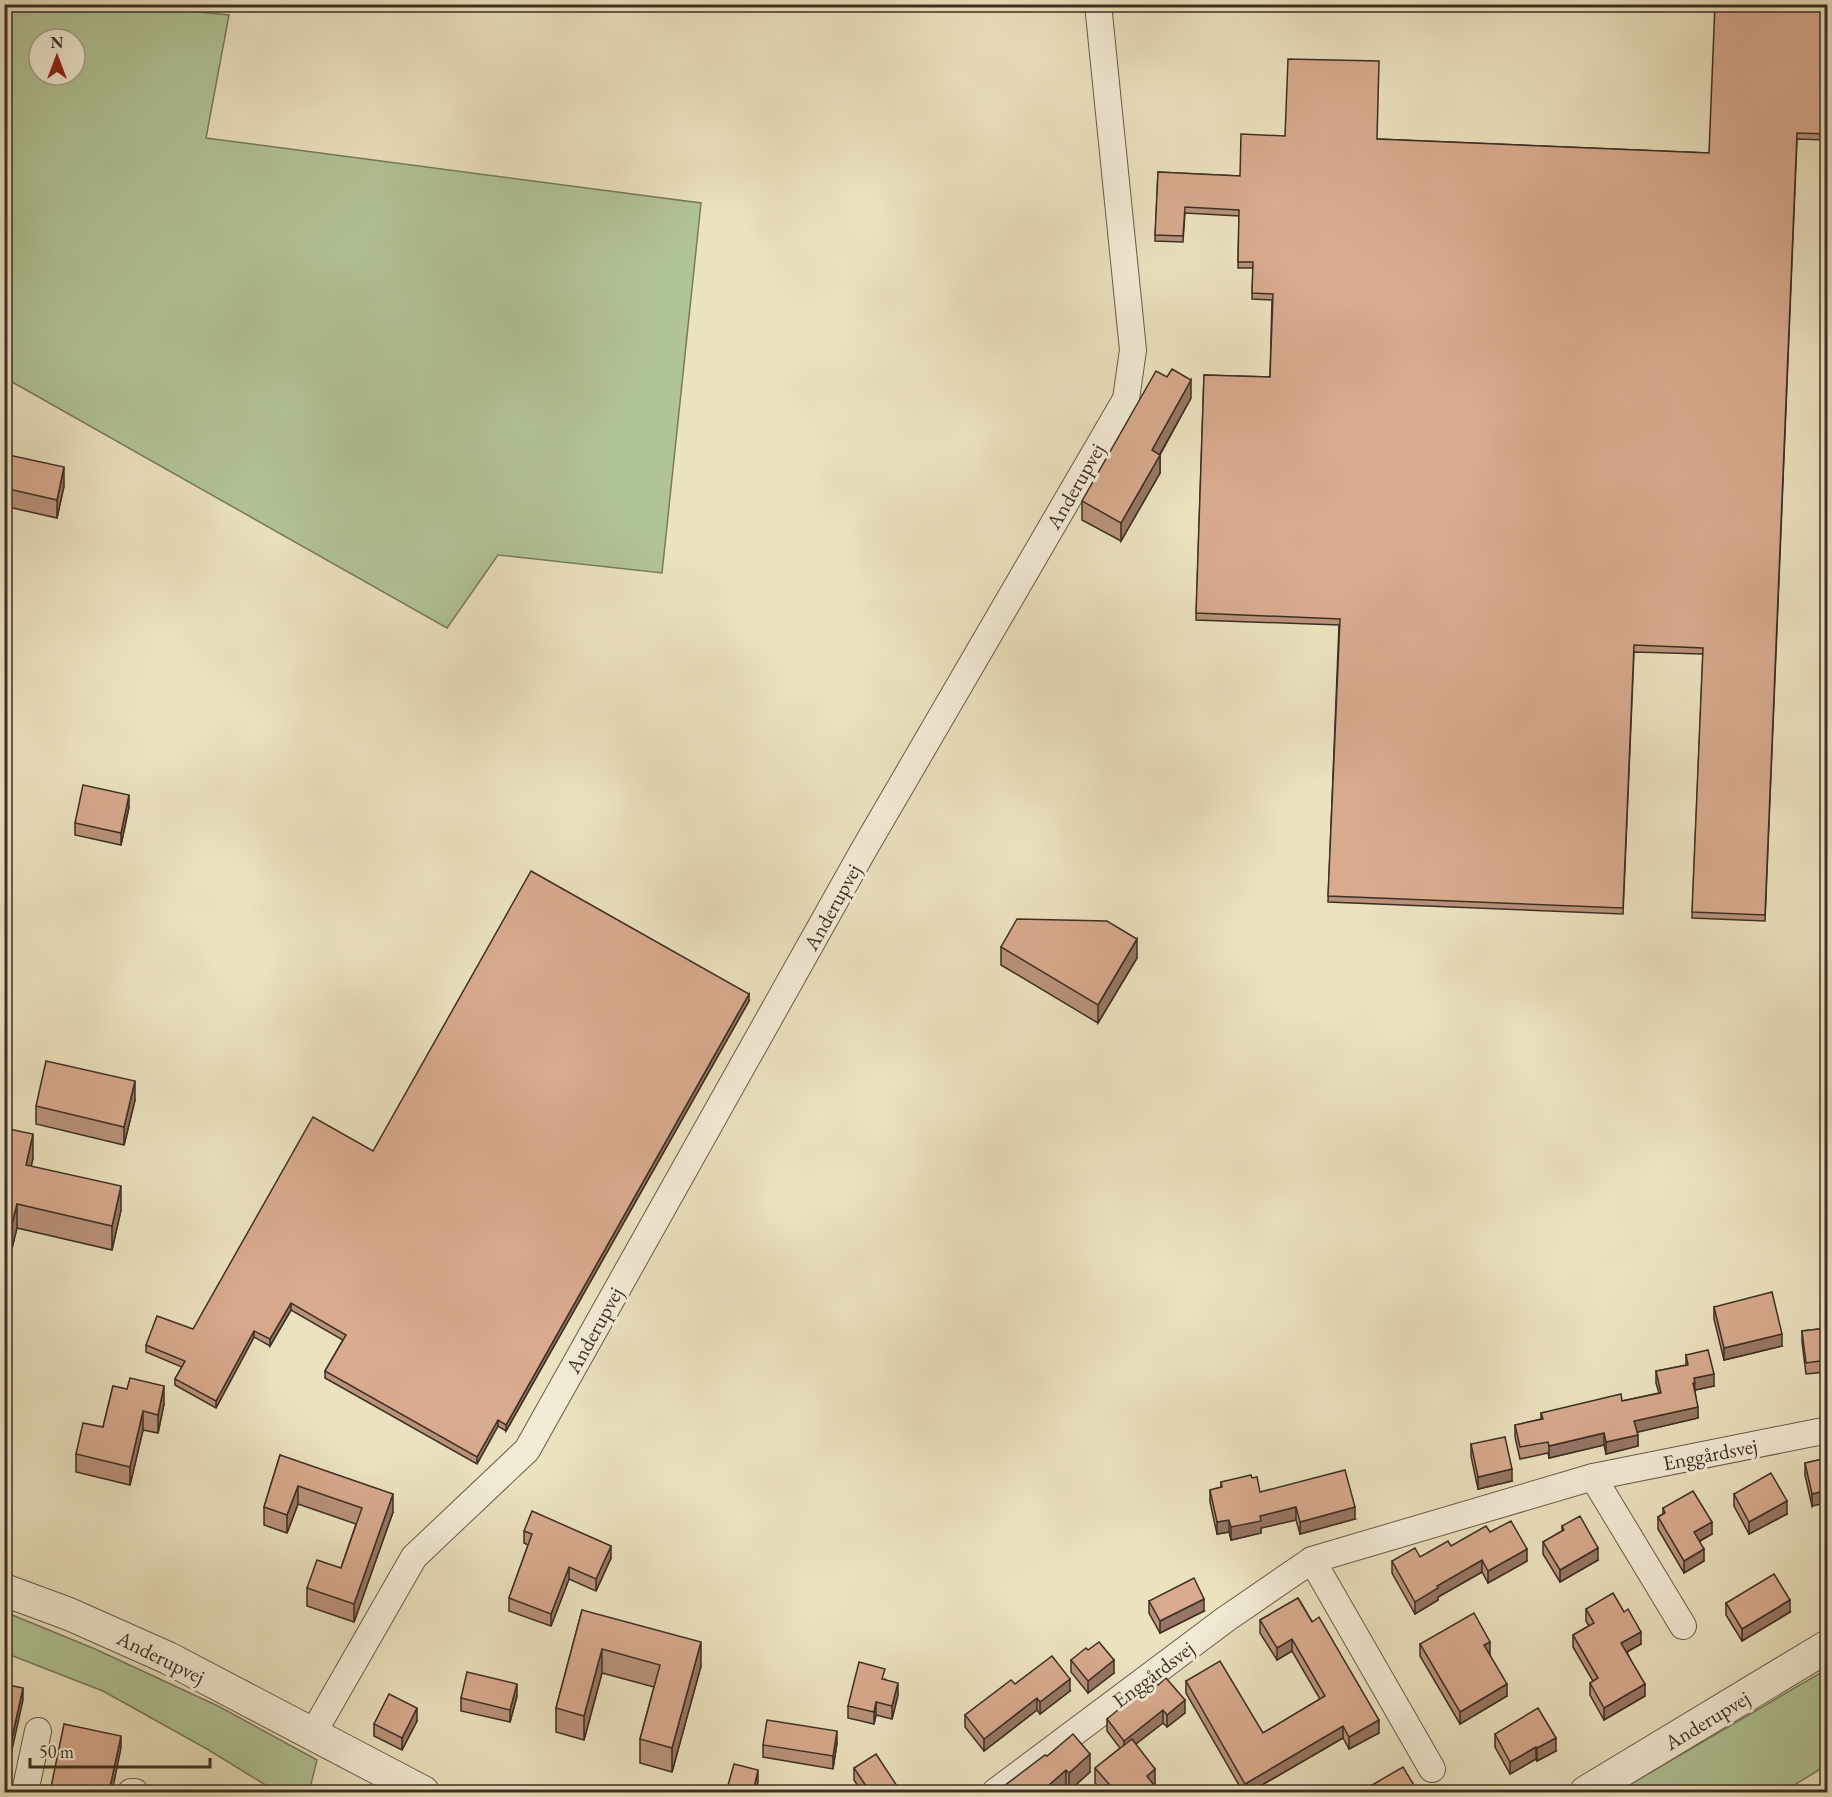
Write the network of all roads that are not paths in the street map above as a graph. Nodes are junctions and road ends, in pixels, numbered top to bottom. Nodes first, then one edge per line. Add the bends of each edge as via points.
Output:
1 (1098, 4) edge
2 (1827, 1430) edge
3 (1593, 1477) junction
4 (1312, 1560) junction
5 (4, 1590) edge
6 (1683, 1626) dead end
7 (1827, 1646) edge
8 (38, 1731) dead end
9 (312, 1734) junction
10 (1432, 1769) dead end
11 (25, 1792) edge
12 (423, 1792) edge
13 (995, 1792) edge
14 (1586, 1792) edge

1 - 9 street, Anderupvej via 1133,350 1126,399 863,851 527,1450 414,1557
2 - 3 street, Enggårdsvej
3 - 4 street, Enggårdsvej
3 - 6 street
4 - 10 street
4 - 13 street, Enggårdsvej via 1226,1619
5 - 9 street, Anderupvej via 168,1658
7 - 14 street, Anderupvej
8 - 11 street
9 - 12 street, Anderupvej

